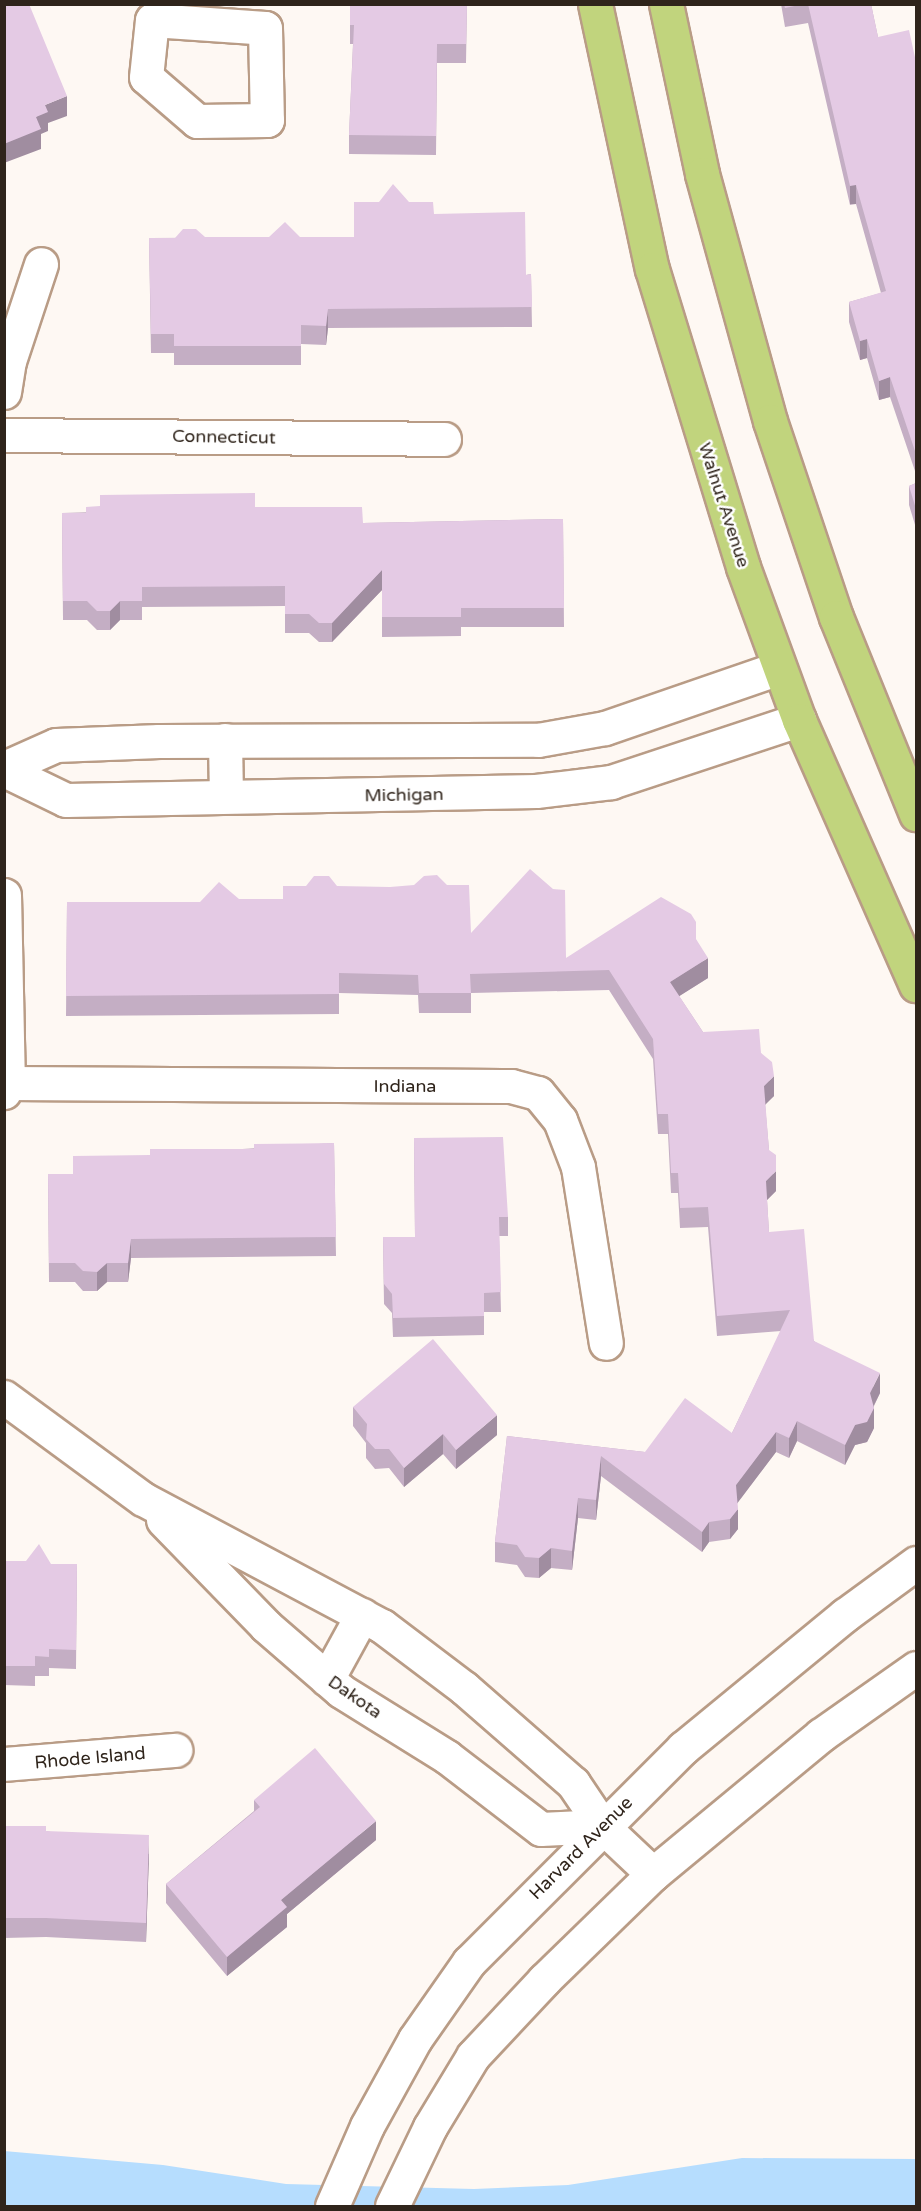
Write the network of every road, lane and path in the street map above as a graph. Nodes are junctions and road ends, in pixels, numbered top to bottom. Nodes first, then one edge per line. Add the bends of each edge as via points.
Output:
1 (595, 4) edge
2 (666, 4) edge
3 (40, 264) dead end
4 (4, 393) edge
5 (4, 435) edge
6 (444, 439) dead end
7 (779, 668) junction
8 (799, 720) junction
9 (225, 740) junction
10 (4, 769) edge
11 (226, 796) junction
12 (916, 814) edge
13 (4, 895) edge
14 (916, 985) edge
15 (6, 1087) edge
16 (606, 1343) dead end
17 (4, 1397) edge
18 (143, 1500) junction
19 (916, 1563) edge
20 (362, 1615) junction
21 (916, 1668) edge
22 (327, 1679) junction
23 (175, 1750) dead end
24 (4, 1764) edge
25 (602, 1826) junction
26 (653, 1874) junction
27 (332, 2206) edge
28 (392, 2206) edge

1 - 7 main road, Walnut Avenue via 652,268 715,479
2 - 12 main road via 702,174 770,421 836,617
3 - 4 street via 9,361
5 - 6 street, Connecticut
7 - 8 main road, Walnut Avenue
7 - 9 street, Michigan via 605,728 538,740
8 - 11 street, Michigan via 611,782 525,792
8 - 14 main road, Walnut Avenue
9 - 10 street, Michigan via 56,745
9 - 11 street
10 - 11 street, Michigan via 66,800
13 - 15 street
15 - 16 street, Indiana via 511,1086 538,1093 560,1120 578,1167
17 - 18 street, Dakota
18 - 20 street, Dakota
18 - 22 street, Dakota via 266,1626
19 - 25 street, Harvard Avenue via 682,1748
20 - 22 street
20 - 25 street, Dakota via 464,1688 564,1775
21 - 26 street via 821,1735
22 - 25 street, Dakota via 447,1757 541,1829
23 - 24 street, Rhode Island
25 - 26 street, Dakota
25 - 27 street, Harvard Avenue via 469,1962 414,2039 367,2127
26 - 28 street via 473,2056 430,2127

